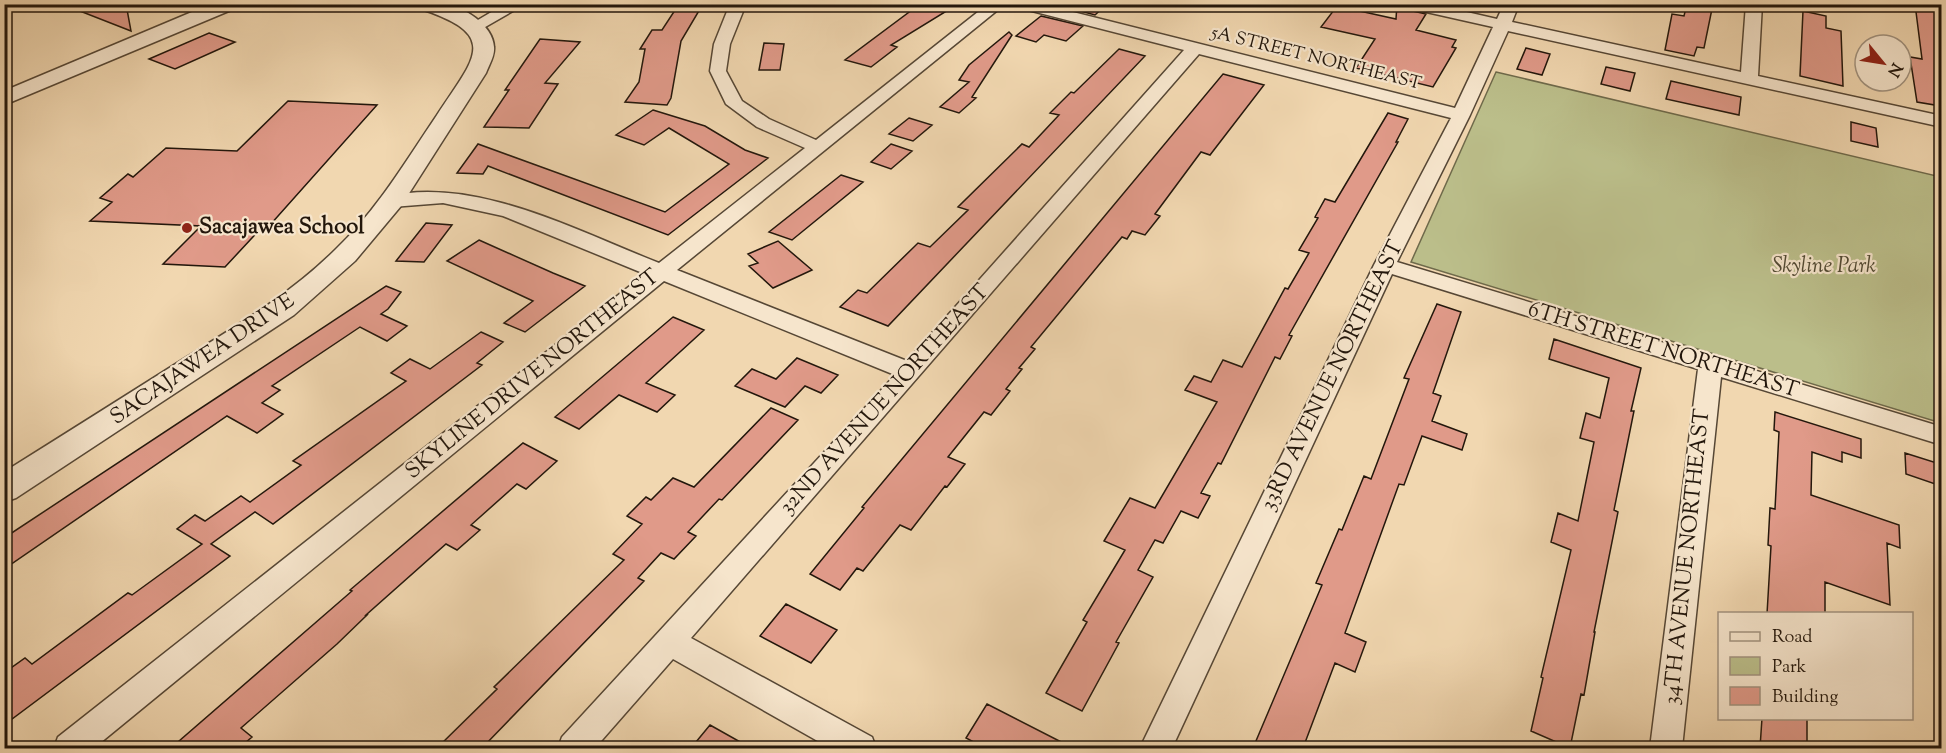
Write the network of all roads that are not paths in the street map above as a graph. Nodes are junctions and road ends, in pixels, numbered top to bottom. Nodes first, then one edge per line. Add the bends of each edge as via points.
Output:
1 (229, 4) edge
2 (425, 4) edge
3 (518, 4) edge
4 (738, 4) edge
5 (998, 4) edge
6 (1021, 4) edge
7 (1408, 4) edge
8 (1512, 4) edge
9 (1754, 4) edge
10 (1502, 25) junction
11 (474, 27) junction
12 (1194, 49) junction
13 (1749, 78) junction
14 (4, 99) edge
15 (1461, 115) junction
16 (1941, 122) edge
17 (817, 147) junction
18 (392, 201) junction
19 (1385, 265) junction
20 (661, 272) junction
21 (1710, 365) junction
22 (911, 372) junction
23 (1941, 436) edge
24 (4, 489) edge
25 (670, 642) junction
26 (70, 748) edge
27 (574, 748) edge
28 (860, 748) edge
29 (1156, 748) edge
30 (1666, 748) edge

1 - 14 street
2 - 11 street via 459,16
3 - 11 street
4 - 17 street via 722,44 718,71 735,104 763,123
5 - 17 street, SKYLINE DRIVE NORTHEAST
6 - 12 street, 5A STREET NORTHEAST
7 - 10 street
8 - 10 street, 33RD AVENUE NORTHEAST
9 - 13 street
10 - 13 street
10 - 15 street, 33RD AVENUE NORTHEAST
11 - 18 street, SACAJAWEA DRIVE via 484,42 475,73
12 - 15 street, 5A STREET NORTHEAST
12 - 22 street, 32ND AVENUE NORTHEAST
13 - 16 street
15 - 19 street, 33RD AVENUE NORTHEAST
17 - 20 street, SKYLINE DRIVE NORTHEAST
18 - 20 street via 443,197 509,211
18 - 24 street, SACAJAWEA DRIVE via 346,255 284,309
19 - 21 street, 6TH STREET NORTHEAST
19 - 29 street, 33RD AVENUE NORTHEAST
20 - 22 street
20 - 26 street, SKYLINE DRIVE NORTHEAST
21 - 23 street, 6TH STREET NORTHEAST
21 - 30 street, 34TH AVENUE NORTHEAST
22 - 25 street, 32ND AVENUE NORTHEAST
25 - 27 street, 32ND AVENUE NORTHEAST
25 - 28 street

